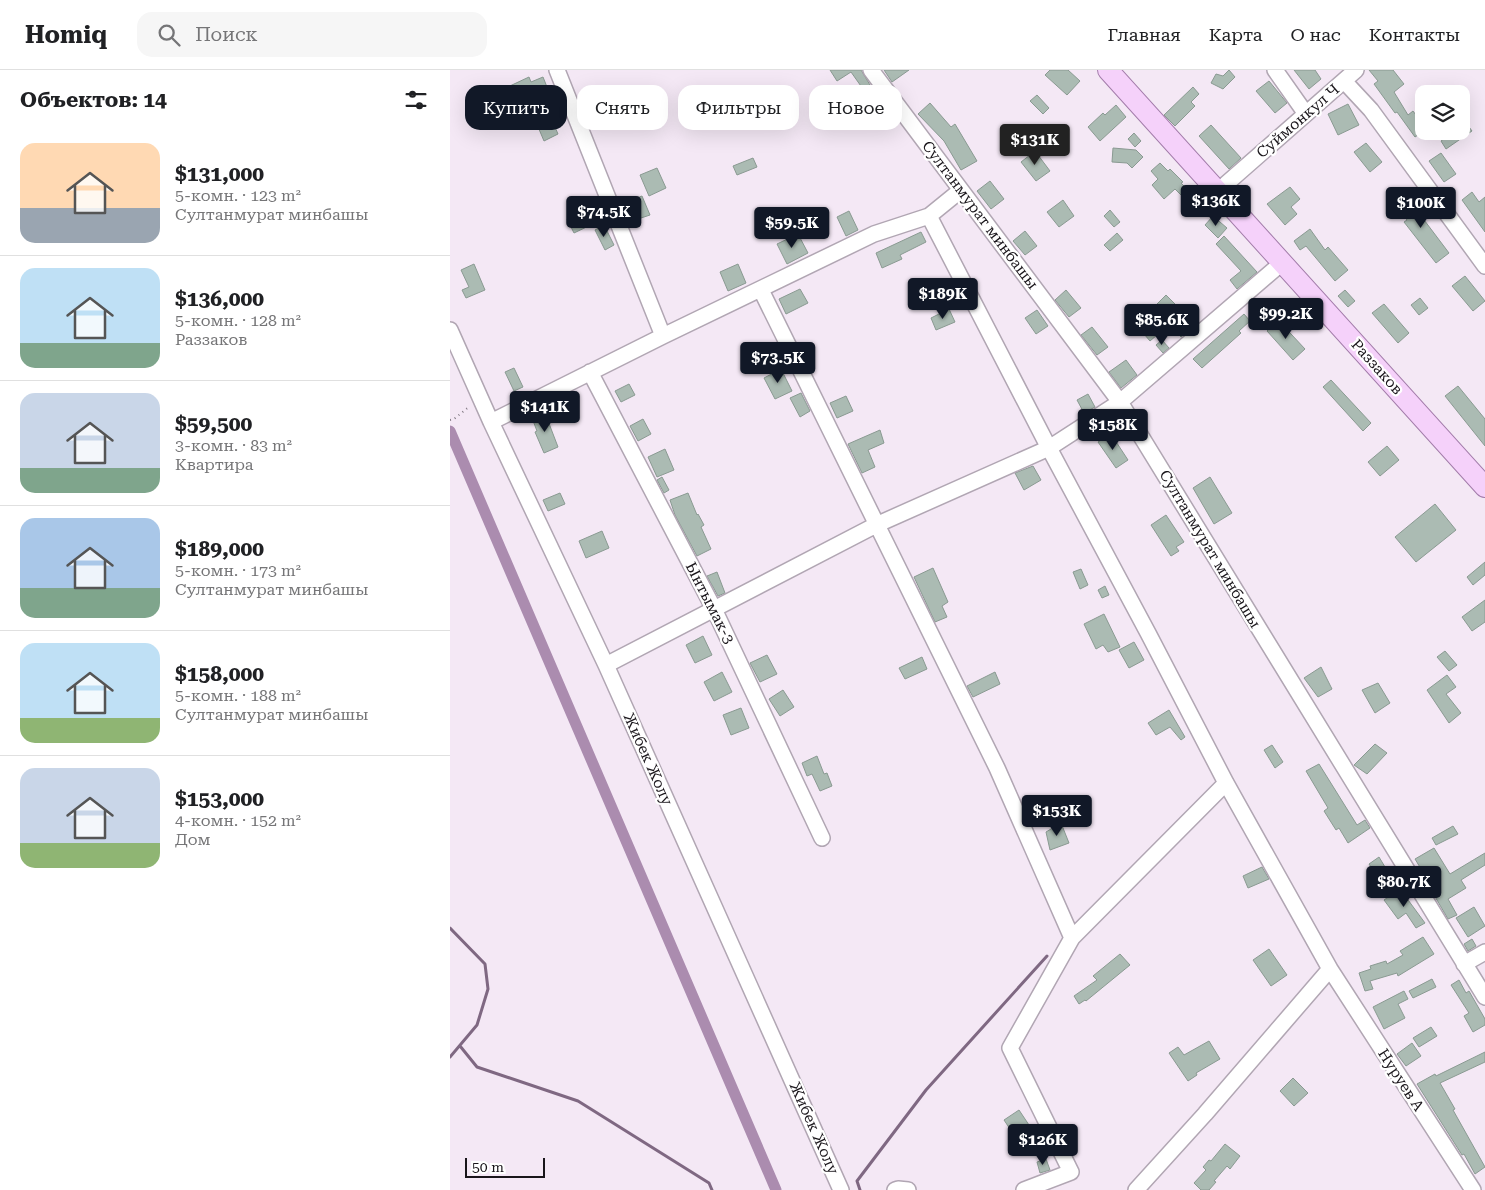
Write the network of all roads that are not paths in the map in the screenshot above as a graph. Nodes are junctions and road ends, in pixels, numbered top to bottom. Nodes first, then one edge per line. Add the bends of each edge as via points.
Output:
1 (557, 70) edge
2 (872, 70) edge
3 (1108, 70) edge
4 (1275, 70) edge
5 (1356, 70) edge
6 (1344, 81) junction
7 (1306, 114) junction
8 (961, 190) junction
9 (1218, 191) junction
10 (929, 216) junction
11 (1282, 262) junction
12 (1485, 266) edge
13 (761, 290) junction
14 (450, 330) edge
15 (663, 336) junction
16 (590, 372) junction
17 (1120, 402) junction
18 (491, 422) junction
19 (1049, 448) junction
20 (1485, 487) edge
21 (876, 525) junction
22 (714, 609) junction
23 (606, 665) junction
24 (1226, 783) junction
25 (822, 838) dead end
26 (1072, 938) junction
27 (1485, 952) edge
28 (1464, 964) junction
29 (1330, 969) junction
30 (1485, 997) edge
31 (841, 1190) edge
32 (895, 1190) edge
33 (908, 1190) edge
34 (1024, 1190) edge
35 (1136, 1190) edge
36 (1473, 1190) edge

1 - 15 street
2 - 8 street, Султанмурат минбашы
3 - 9 main road, Раззаков
4 - 7 street
5 - 6 street, Суймонкул Ч
6 - 7 street, Суймонкул Ч
6 - 12 street via 1371,110
7 - 9 street, Суймонкул Ч
8 - 10 street
8 - 17 street, Султанмурат минбашы
9 - 11 main road, Раззаков
10 - 13 street via 874,234
10 - 19 street, Нуруев А
11 - 17 street
11 - 20 main road, Раззаков
13 - 15 street
13 - 21 street
14 - 18 street, Жибек Жолу
15 - 16 street
16 - 18 street
16 - 22 street, Ынтымак-3
17 - 19 street
17 - 28 street, Султанмурат минбашы
18 - 23 street, Жибек Жолу
19 - 21 street
19 - 24 street, Нуруев А
21 - 22 street
21 - 26 street via 997,768
22 - 23 street
22 - 25 street, Ынтымак-3
23 - 31 street, Жибек Жолу
24 - 26 street
24 - 29 street, Нуруев А
26 - 34 street via 1010,1048 1071,1172
27 - 28 street
28 - 30 street, Султанмурат минбашы
29 - 35 street
29 - 36 street, Нуруев А
32 - 33 street

